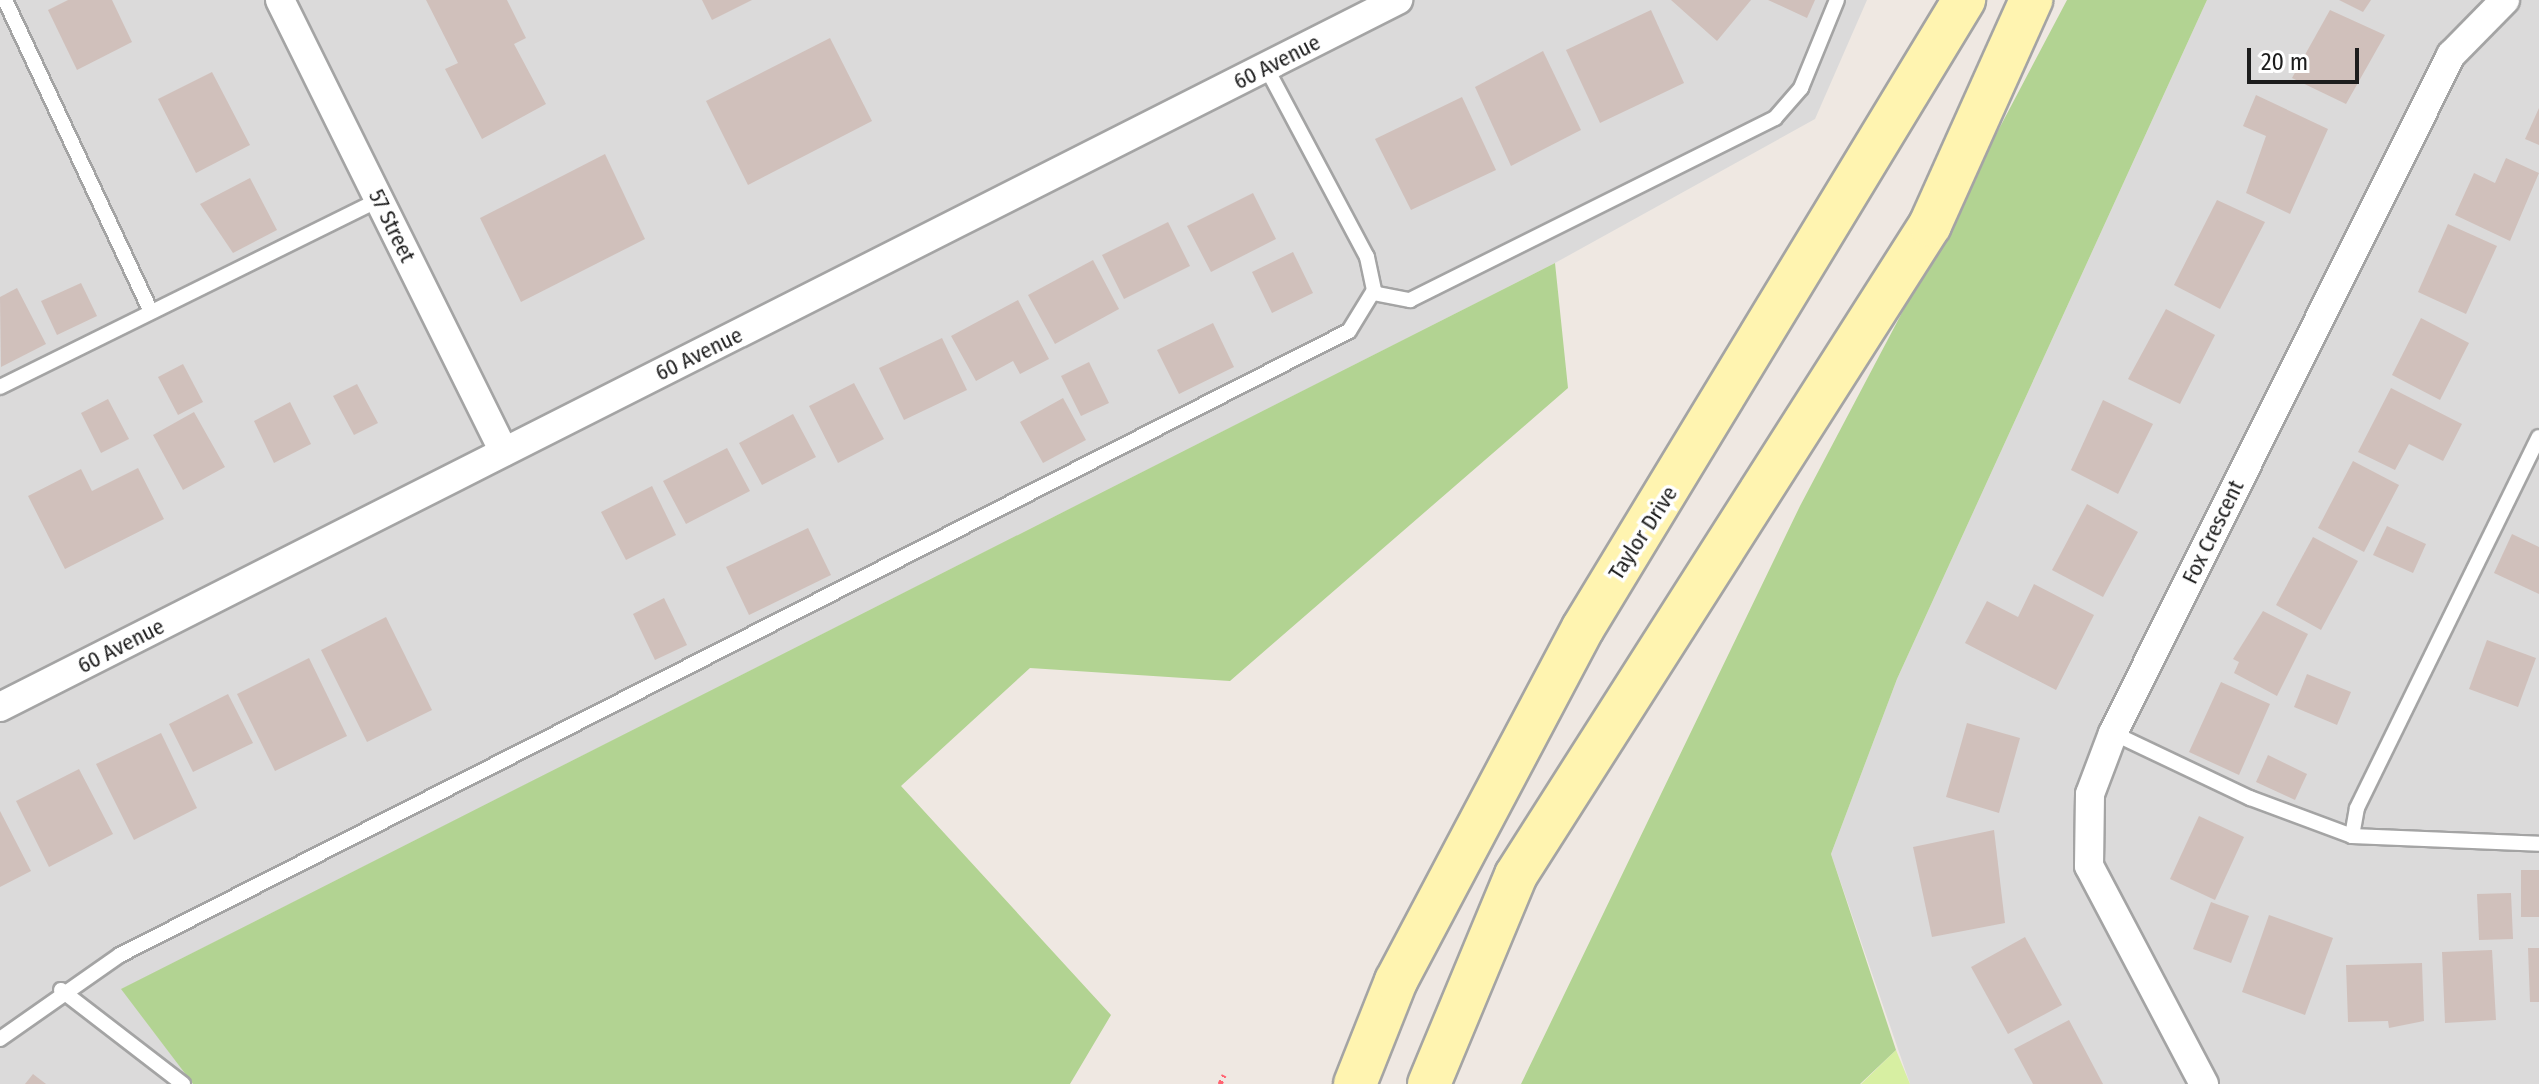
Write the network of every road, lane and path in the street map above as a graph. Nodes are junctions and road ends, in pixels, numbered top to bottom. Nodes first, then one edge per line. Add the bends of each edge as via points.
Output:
1 (5, 0) edge
2 (280, 0) edge
3 (1398, 0) edge
4 (1837, 0) edge
5 (1964, 0) edge
6 (2031, 0) edge
7 (2505, 0) edge
8 (1266, 67) junction
9 (379, 200) junction
10 (1373, 293) junction
11 (150, 310) junction
12 (0, 387) edge
13 (2539, 437) edge
14 (504, 452) junction
15 (0, 707) edge
16 (2113, 733) junction
17 (2352, 836) junction
18 (2539, 844) edge
19 (61, 990) junction
20 (0, 1039) edge
21 (1224, 1075) dead end
22 (183, 1084) edge
23 (1220, 1084) edge
24 (1355, 1084) edge
25 (1429, 1084) edge
26 (2204, 1084) edge

1 - 11 lane
2 - 9 street, 57 Street
3 - 8 street, 60 Avenue
4 - 10 lane via 1801,88 1775,118 1410,300
5 - 24 main road, Taylor Drive via 1851,198 1583,628 1396,981
6 - 25 main road via 1930,225 1516,875
7 - 16 street, Fox Crescent via 2451,55
8 - 10 lane via 1367,257
8 - 14 street, 60 Avenue
9 - 11 lane
9 - 14 street, 57 Street
10 - 19 lane via 1349,331
11 - 12 lane
13 - 17 lane via 2357,808
14 - 15 street, 60 Avenue
16 - 17 lane via 2250,798
16 - 26 street, Fox Crescent via 2085,819 2089,866
17 - 18 lane
19 - 20 lane
19 - 22 lane
21 - 23 path

